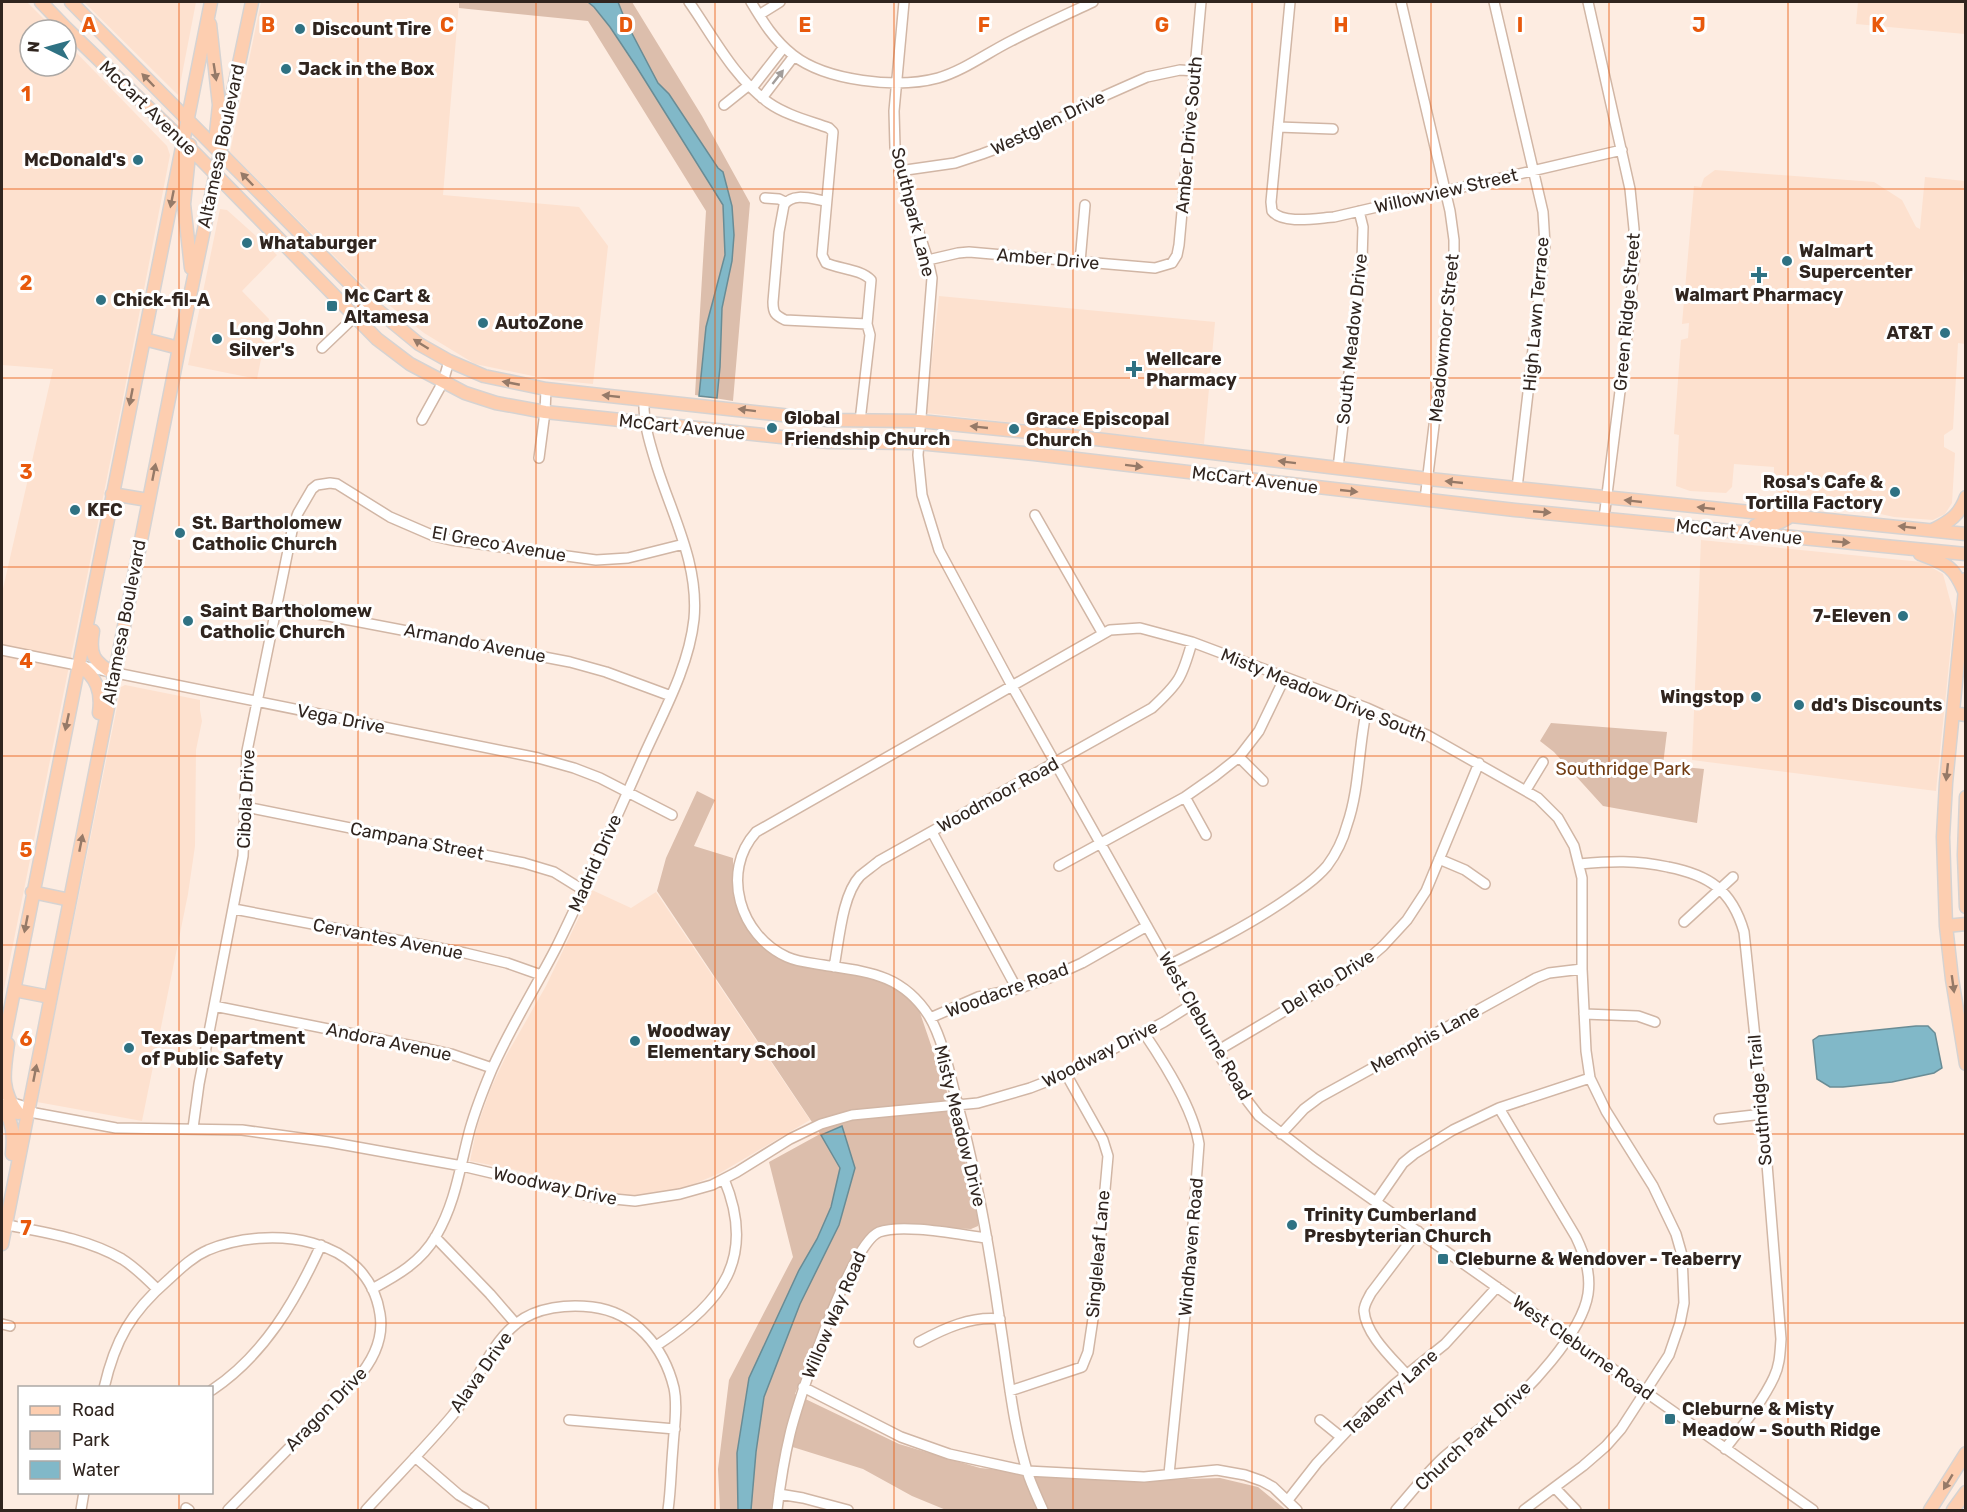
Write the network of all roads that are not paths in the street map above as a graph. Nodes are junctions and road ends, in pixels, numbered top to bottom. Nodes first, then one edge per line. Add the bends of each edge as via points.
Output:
1 (42, 2) edge
2 (71, 2) edge
3 (252, 2) edge
4 (689, 2) edge
5 (751, 2) edge
6 (780, 2) edge
7 (904, 2) edge
8 (1093, 2) edge
9 (1201, 2) edge
10 (1290, 2) edge
11 (1401, 2) edge
12 (1494, 2) edge
13 (1588, 2) edge
14 (210, 8) edge
15 (83, 13) junction
16 (759, 15) junction
17 (57, 18) edge
18 (77, 18) edge
19 (78, 40) edge
20 (784, 47) junction
21 (794, 56) junction
22 (1195, 71) junction
23 (897, 83) junction
24 (751, 87) junction
25 (762, 98) junction
26 (724, 105) dead end
27 (187, 120) junction
28 (1278, 127) junction
29 (1333, 129) dead end
30 (187, 145) junction
31 (218, 149) junction
32 (1622, 150) junction
33 (1534, 170) junction
34 (899, 171) junction
35 (215, 175) junction
36 (1445, 191) junction
37 (765, 198) dead end
38 (238, 199) junction
39 (826, 201) junction
40 (785, 202) junction
41 (1085, 205) dead end
42 (207, 211) junction
43 (1359, 211) junction
44 (928, 260) junction
45 (1080, 262) junction
46 (1169, 265) joint
47 (193, 279) junction
48 (369, 303) junction
49 (354, 318) junction
50 (867, 324) junction
51 (144, 339) junction
52 (179, 348) junction
53 (322, 348) dead end
54 (449, 361) junction
55 (442, 382) junction
56 (546, 389) junction
57 (644, 399) junction
58 (545, 412) junction
59 (805, 417) junction
60 (422, 420) dead end
61 (860, 421) junction
62 (919, 422) junction
63 (645, 423) junction
64 (1079, 437) junction
65 (802, 439) junction
66 (917, 443) junction
67 (539, 458) dead end
68 (1076, 459) junction
69 (1338, 468) junction
70 (1429, 479) junction
71 (326, 483) joint
72 (1517, 488) junction
73 (112, 494) junction
74 (1965, 496) edge
75 (1608, 498) junction
76 (1425, 499) junction
77 (148, 500) junction
78 (1753, 512) junction
79 (1035, 515) dead end
80 (1791, 516) junction
81 (1604, 518) junction
82 (1716, 530) junction
83 (1933, 530) junction
84 (1750, 534) junction
85 (1965, 534) edge
86 (684, 544) junction
87 (1902, 548) junction
88 (1965, 554) edge
89 (1965, 585) edge
90 (92, 596) junction
91 (276, 606) junction
92 (1103, 633) junction
93 (1192, 642) junction
94 (2, 650) edge
95 (79, 665) junction
96 (114, 674) junction
97 (1285, 677) junction
98 (1012, 686) junction
99 (671, 696) junction
100 (256, 702) junction
101 (1367, 708) junction
102 (1959, 714) edge
103 (98, 752) junction
104 (1239, 756) junction
105 (1543, 762) dead end
106 (1055, 763) junction
107 (1479, 763) junction
108 (1263, 781) dead end
109 (1526, 790) junction
110 (628, 792) junction
111 (1185, 797) junction
112 (1965, 797) edge
113 (246, 807) junction
114 (672, 815) dead end
115 (932, 832) junction
116 (1206, 836) dead end
117 (1101, 844) junction
118 (1439, 860) junction
119 (1579, 864) junction
120 (1059, 866) dead end
121 (1733, 877) dead end
122 (1485, 884) dead end
123 (1720, 889) junction
124 (583, 890) junction
125 (32, 892) junction
126 (70, 900) junction
127 (1965, 907) edge
128 (234, 909) junction
129 (1684, 922) dead end
130 (1965, 924) edge
131 (1147, 926) junction
132 (1946, 926) junction
133 (1169, 965) junction
134 (834, 967) junction
135 (1582, 969) junction
136 (541, 975) junction
137 (1017, 989) junction
138 (14, 990) junction
139 (50, 997) junction
140 (1191, 1005) junction
141 (214, 1006) junction
142 (1584, 1014) junction
143 (930, 1018) junction
144 (1655, 1022) dead end
145 (7, 1025) junction
146 (1144, 1033) junction
147 (2, 1051) edge
148 (1217, 1051) junction
149 (1965, 1064) edge
150 (492, 1068) junction
151 (1066, 1074) junction
152 (1590, 1078) junction
153 (958, 1105) junction
154 (9, 1108) edge
155 (1499, 1108) junction
156 (1762, 1114) junction
157 (1719, 1119) dead end
158 (193, 1128) junction
159 (1281, 1134) junction
160 (462, 1166) junction
161 (724, 1179) junction
162 (11, 1196) junction
163 (1376, 1202) junction
164 (4, 1225) edge
165 (1418, 1231) junction
166 (435, 1237) junction
167 (987, 1238) junction
168 (2, 1244) edge
169 (321, 1245) junction
170 (1497, 1287) junction
171 (157, 1289) junction
172 (372, 1289) junction
173 (1000, 1318) junction
174 (516, 1324) junction
175 (1568, 1338) junction
176 (920, 1342) dead end
177 (656, 1346) junction
178 (1407, 1376) junction
179 (105, 1386) edge
180 (803, 1387) junction
181 (213, 1389) edge
182 (1010, 1391) junction
183 (1646, 1393) junction
184 (569, 1420) dead end
185 (1320, 1420) dead end
186 (675, 1429) junction
187 (1341, 1437) junction
188 (1725, 1449) junction
189 (1965, 1453) edge
190 (415, 1457) junction
191 (1027, 1471) junction
192 (1169, 1474) junction
193 (1555, 1488) junction
194 (1965, 1492) edge
195 (84, 1494) edge
196 (779, 1494) junction
197 (1288, 1500) junction
198 (81, 1510) edge
199 (228, 1510) edge
200 (366, 1510) edge
201 (484, 1510) edge
202 (668, 1510) edge
203 (777, 1510) edge
204 (848, 1510) edge
205 (1043, 1510) edge
206 (1297, 1510) edge
207 (1396, 1510) edge
208 (1524, 1510) edge
209 (1576, 1510) edge
210 (1813, 1510) edge
211 (1930, 1510) edge
212 (1953, 1510) edge

1 - 17 main road, McCart Avenue
2 - 15 main road, McCart Avenue
3 - 31 main road, Altamesa Boulevard
4 - 24 street
5 - 16 street
6 - 16 street
7 - 23 street, Southpark Lane
8 - 23 street via 939,78
9 - 22 street, Amber Drive South
10 - 28 street
11 - 36 street, Meadowmoor Street
12 - 33 street, High Lawn Terrace
13 - 32 street, Green Ridge Street
14 - 27 main road, Altamesa Boulevard
14 -> 31 main road via 219,105
15 - 18 main road
27 -> 15 main road, McCart Avenue
16 - 20 street
19 - 30 main road, McCart Avenue
20 - 21 street
20 - 24 street
21 - 23 street via 828,72
25 -> 21 street
22 - 34 street, Westglen Drive via 1147,77 982,154 955,163
22 - 46 street, Amber Drive South via 1179,245
23 - 34 street, Southpark Lane via 894,111
24 - 25 street
24 - 26 street
25 - 39 street via 833,132
27 - 30 main road, Altamesa Boulevard
27 - 31 main road, McCart Avenue
28 - 29 street
28 - 43 street, Willowview Street via 1272,211 1286,219 1305,220
30 - 35 main road, McCart Avenue
30 - 47 main road via 184,204
30 -> 51 main road, Altamesa Boulevard
31 - 35 main road, Altamesa Boulevard
48 -> 31 main road, McCart Avenue
32 - 33 street, Willowview Street
32 - 75 street, Green Ridge Street via 1633,210 1635,253
33 - 36 street, Willowview Street
33 - 72 street, High Lawn Terrace via 1543,212 1544,264
34 - 44 street, Southpark Lane
35 - 38 main road, McCart Avenue
35 - 42 main road, Altamesa Boulevard
36 - 43 street, Willowview Street
36 - 70 street, Meadowmoor Street via 1454,262
37 - 40 street
38 - 42 main road via 220,199
38 - 49 main road, McCart Avenue
39 - 40 street via 795,197
39 - 50 street via 823,260 871,280
40 - 50 street via 773,313 785,320
41 - 45 street
42 - 47 main road, Altamesa Boulevard
43 - 69 street, South Meadow Drive via 1363,227 1362,261
44 - 45 street, Amber Drive via 969,252
44 - 62 street, Southpark Lane via 931,298
45 - 46 street, Amber Drive via 1155,268
47 - 52 main road, Altamesa Boulevard
48 - 49 street
54 -> 48 main road, McCart Avenue via 419,344
49 - 53 street
49 - 55 main road, McCart Avenue via 393,352
50 - 61 street via 870,335
51 - 52 main road
51 -> 73 main road, Altamesa Boulevard
77 -> 52 main road, Altamesa Boulevard
54 - 55 street
56 -> 54 main road, McCart Avenue via 484,376
55 - 58 main road, McCart Avenue via 476,397
55 - 60 street
57 -> 56 main road, McCart Avenue
56 - 58 street
59 -> 57 main road, McCart Avenue
57 - 63 street, Madrid Drive
58 - 63 main road, McCart Avenue
58 - 67 street
59 - 61 main road, McCart Avenue
59 - 65 main road
61 - 62 main road, McCart Avenue
64 -> 62 main road, McCart Avenue
62 - 66 street, West Cleburne Road
63 - 65 main road, McCart Avenue
63 - 86 street, Madrid Drive
64 - 68 main road
69 -> 64 main road, McCart Avenue
65 - 66 main road, McCart Avenue
66 - 68 main road, McCart Avenue
66 - 98 street, West Cleburne Road via 918,476 939,550
68 -> 76 main road, McCart Avenue
69 - 70 main road, McCart Avenue
72 -> 70 main road, McCart Avenue
70 - 76 street, Meadowmoor Street
71 - 86 street, El Greco Avenue via 337,484 390,518 451,540 596,560 628,558
71 - 91 street, Cibola Drive via 312,489 298,513
72 - 75 main road, McCart Avenue
73 - 77 main road
73 - 90 main road, Altamesa Boulevard
74 - 83 main road via 1954,517
78 -> 75 main road, McCart Avenue
75 - 81 street, Green Ridge Street
76 -> 81 main road, McCart Avenue
77 - 96 main road, Altamesa Boulevard
78 - 80 main road, McCart Avenue
78 - 82 main road via 1748,522 1725,523
79 - 92 street
83 -> 80 main road, McCart Avenue
80 - 84 main road via 1778,523 1757,524
81 - 82 main road, McCart Avenue
82 - 84 main road, McCart Avenue
83 - 85 main road, McCart Avenue
84 -> 87 main road, McCart Avenue
86 - 99 street, Madrid Drive via 693,578 694,620
87 - 88 main road, McCart Avenue
87 - 89 main road via 1947,564
89 - 102 main road
90 - 95 main road, Altamesa Boulevard
90 - 96 main road via 98,607 92,654
91 - 99 street, Armando Avenue via 570,662
91 - 100 street, Cibola Drive
92 - 93 street, Misty Meadow Drive South via 1140,628
92 - 98 street, Misty Meadow Drive South
93 - 97 street, Misty Meadow Drive South
93 - 106 street, Woodmoor Road via 1179,680 1152,708
94 - 95 street, Vega Drive
95 - 96 street, Vega Drive
95 - 103 main road via 88,671 100,693
95 -> 125 main road, Altamesa Boulevard
96 - 100 street, Vega Drive
96 - 103 main road, Altamesa Boulevard
97 - 101 street, Misty Meadow Drive South
97 - 104 street via 1259,731
98 - 106 street, West Cleburne Road
98 - 134 street, Misty Meadow Drive via 776,820 748,841 739,863 737,888 741,908 752,927 785,957
99 - 110 street, Madrid Drive
100 - 110 street, Vega Drive via 538,758 582,771
100 - 113 street, Cibola Drive via 247,751
101 - 107 street, Misty Meadow Drive South
101 - 133 street via 1348,824 1327,866 1261,916
102 -> 132 main road via 1943,837
126 -> 103 main road, Altamesa Boulevard
104 - 108 street
104 - 111 street
105 - 109 street
106 - 115 street, Woodmoor Road
106 - 117 street, West Cleburne Road
107 - 109 street, Misty Meadow Drive South
107 - 118 street, Del Rio Drive
109 - 119 street, Misty Meadow Drive South via 1558,818
110 - 114 street, Vega Drive
110 - 124 street, Madrid Drive
111 - 116 street
111 - 117 street
112 - 127 main road
113 - 124 street, Campana Street via 524,862 554,872
113 - 128 street, Cibola Drive
115 - 134 street, Woodmoor Road via 860,876 845,909
115 - 137 street
117 - 120 street
117 - 131 street, West Cleburne Road
118 - 122 street via 1466,870
118 - 148 street, Del Rio Drive via 1418,905 1376,952
119 - 123 street, Southridge Trail via 1648,863 1688,871
119 - 135 street, Misty Meadow Drive South
121 - 123 street
123 - 129 street
123 - 156 street, Southridge Trail via 1736,911 1744,932
124 - 136 street, Madrid Drive
125 - 126 main road
125 -> 138 main road, Altamesa Boulevard
126 - 139 main road, Altamesa Boulevard
128 - 136 street, Cervantes Avenue via 465,953
128 - 141 street, Cibola Drive
130 - 132 main road
131 - 133 street, West Cleburne Road
131 - 137 street, Woodacre Road via 1082,963
132 -> 149 main road
133 - 140 street, West Cleburne Road
134 - 143 street, Misty Meadow Drive via 880,976 903,987 916,997
135 - 142 street, Misty Meadow Drive South
135 - 159 street, Memphis Lane via 1536,978 1363,1072 1320,1097
136 - 150 street, Madrid Drive
137 - 143 street, Woodacre Road via 978,997
138 - 139 main road
138 - 145 main road, Altamesa Boulevard
154 -> 139 main road, Altamesa Boulevard
140 - 146 street, Woodway Drive
140 - 148 street, West Cleburne Road
141 - 150 street, Andora Avenue via 451,1054
141 - 158 street, Cibola Drive
142 - 144 street via 1638,1016
142 - 152 street, Misty Meadow Drive South
143 - 153 street, Misty Meadow Drive
145 - 147 main road, Altamesa Boulevard
145 - 154 main road via 3,1085
146 - 151 street, Woodway Drive
146 - 192 street, Windhaven Road via 1190,1113 1198,1144
148 - 159 street, West Cleburne Road via 1254,1110
150 - 160 street, Madrid Drive via 471,1124
151 - 153 street, Woodway Drive via 978,1103
151 - 182 street, Singleleaf Lane via 1108,1156 1088,1352 1083,1367
152 - 155 street
152 - 183 street, Misty Meadow Drive South via 1653,1186 1682,1255 1684,1303 1680,1323 1669,1355
153 - 161 street, Woodway Drive via 852,1115 821,1124
153 - 167 street, Misty Meadow Drive
154 - 158 street, Woodway Drive via 116,1128
154 - 162 main road, Altamesa Boulevard
154 - 162 main road via 14,1133 6,1185
155 - 163 street via 1414,1154 1390,1179
155 - 175 street, Church Park Drive via 1584,1254 1588,1297
156 - 157 street
156 - 188 street, Southridge Trail via 1780,1327 1779,1358 1774,1378
158 - 160 street, Woodway Drive via 263,1132
159 - 163 street, West Cleburne Road
160 - 161 street, Woodway Drive via 593,1197 629,1201 680,1194
160 - 166 street, Madrid Drive via 447,1217
161 - 177 street via 731,1196 737,1238 723,1286 701,1312
162 - 164 main road, Altamesa Boulevard
163 - 165 street, West Cleburne Road
164 - 168 main road, Altamesa Boulevard
164 - 171 street via 107,1251 137,1270
165 - 170 street, West Cleburne Road
165 - 178 street via 1371,1293 1364,1312 1373,1334
166 - 172 street, Madrid Drive via 409,1268
166 - 174 street
167 - 173 street, Misty Meadow Drive
167 - 180 street, Willow Way Road via 920,1229 891,1230 871,1237 854,1262
169 - 171 street via 288,1238 224,1245 191,1260
169 - 172 street via 352,1263
169 - 181 street via 275,1330
170 - 175 street, West Cleburne Road
170 - 178 street, Teaberry Lane via 1445,1344
171 - 179 street via 122,1333
172 - 199 street, Aragon Drive via 381,1319 378,1344 366,1369
173 - 176 street via 983,1317 959,1324
173 - 182 street, Misty Meadow Drive
174 - 177 street, Alava Drive via 551,1309 596,1307 627,1319
174 - 190 street, Alava Drive via 501,1339 453,1414
175 - 183 street, West Cleburne Road
175 - 207 street, Church Park Drive via 1516,1400 1447,1455
177 - 186 street, Alava Drive via 674,1389
178 - 187 street, Teaberry Lane
180 - 191 street via 928,1448
180 - 196 street, Willow Way Road
182 - 191 street, Misty Meadow Drive
183 - 188 street, West Cleburne Road
183 - 193 street, Misty Meadow Drive South via 1606,1446
184 - 186 street
185 - 187 street
186 - 202 street, Alava Drive
187 - 197 street, Teaberry Lane
188 - 210 street, West Cleburne Road
189 -> 211 main road
190 - 200 street, Alava Drive
190 - 201 street via 459,1495
191 - 192 street via 1144,1477
191 - 205 street, Misty Meadow Drive
192 - 197 street via 1217,1470 1245,1475 1273,1487
193 - 208 street, Misty Meadow Drive South
193 - 209 street
194 - 212 main road
195 - 198 street
196 - 203 street, Willow Way Road
196 - 204 street
197 - 206 street

